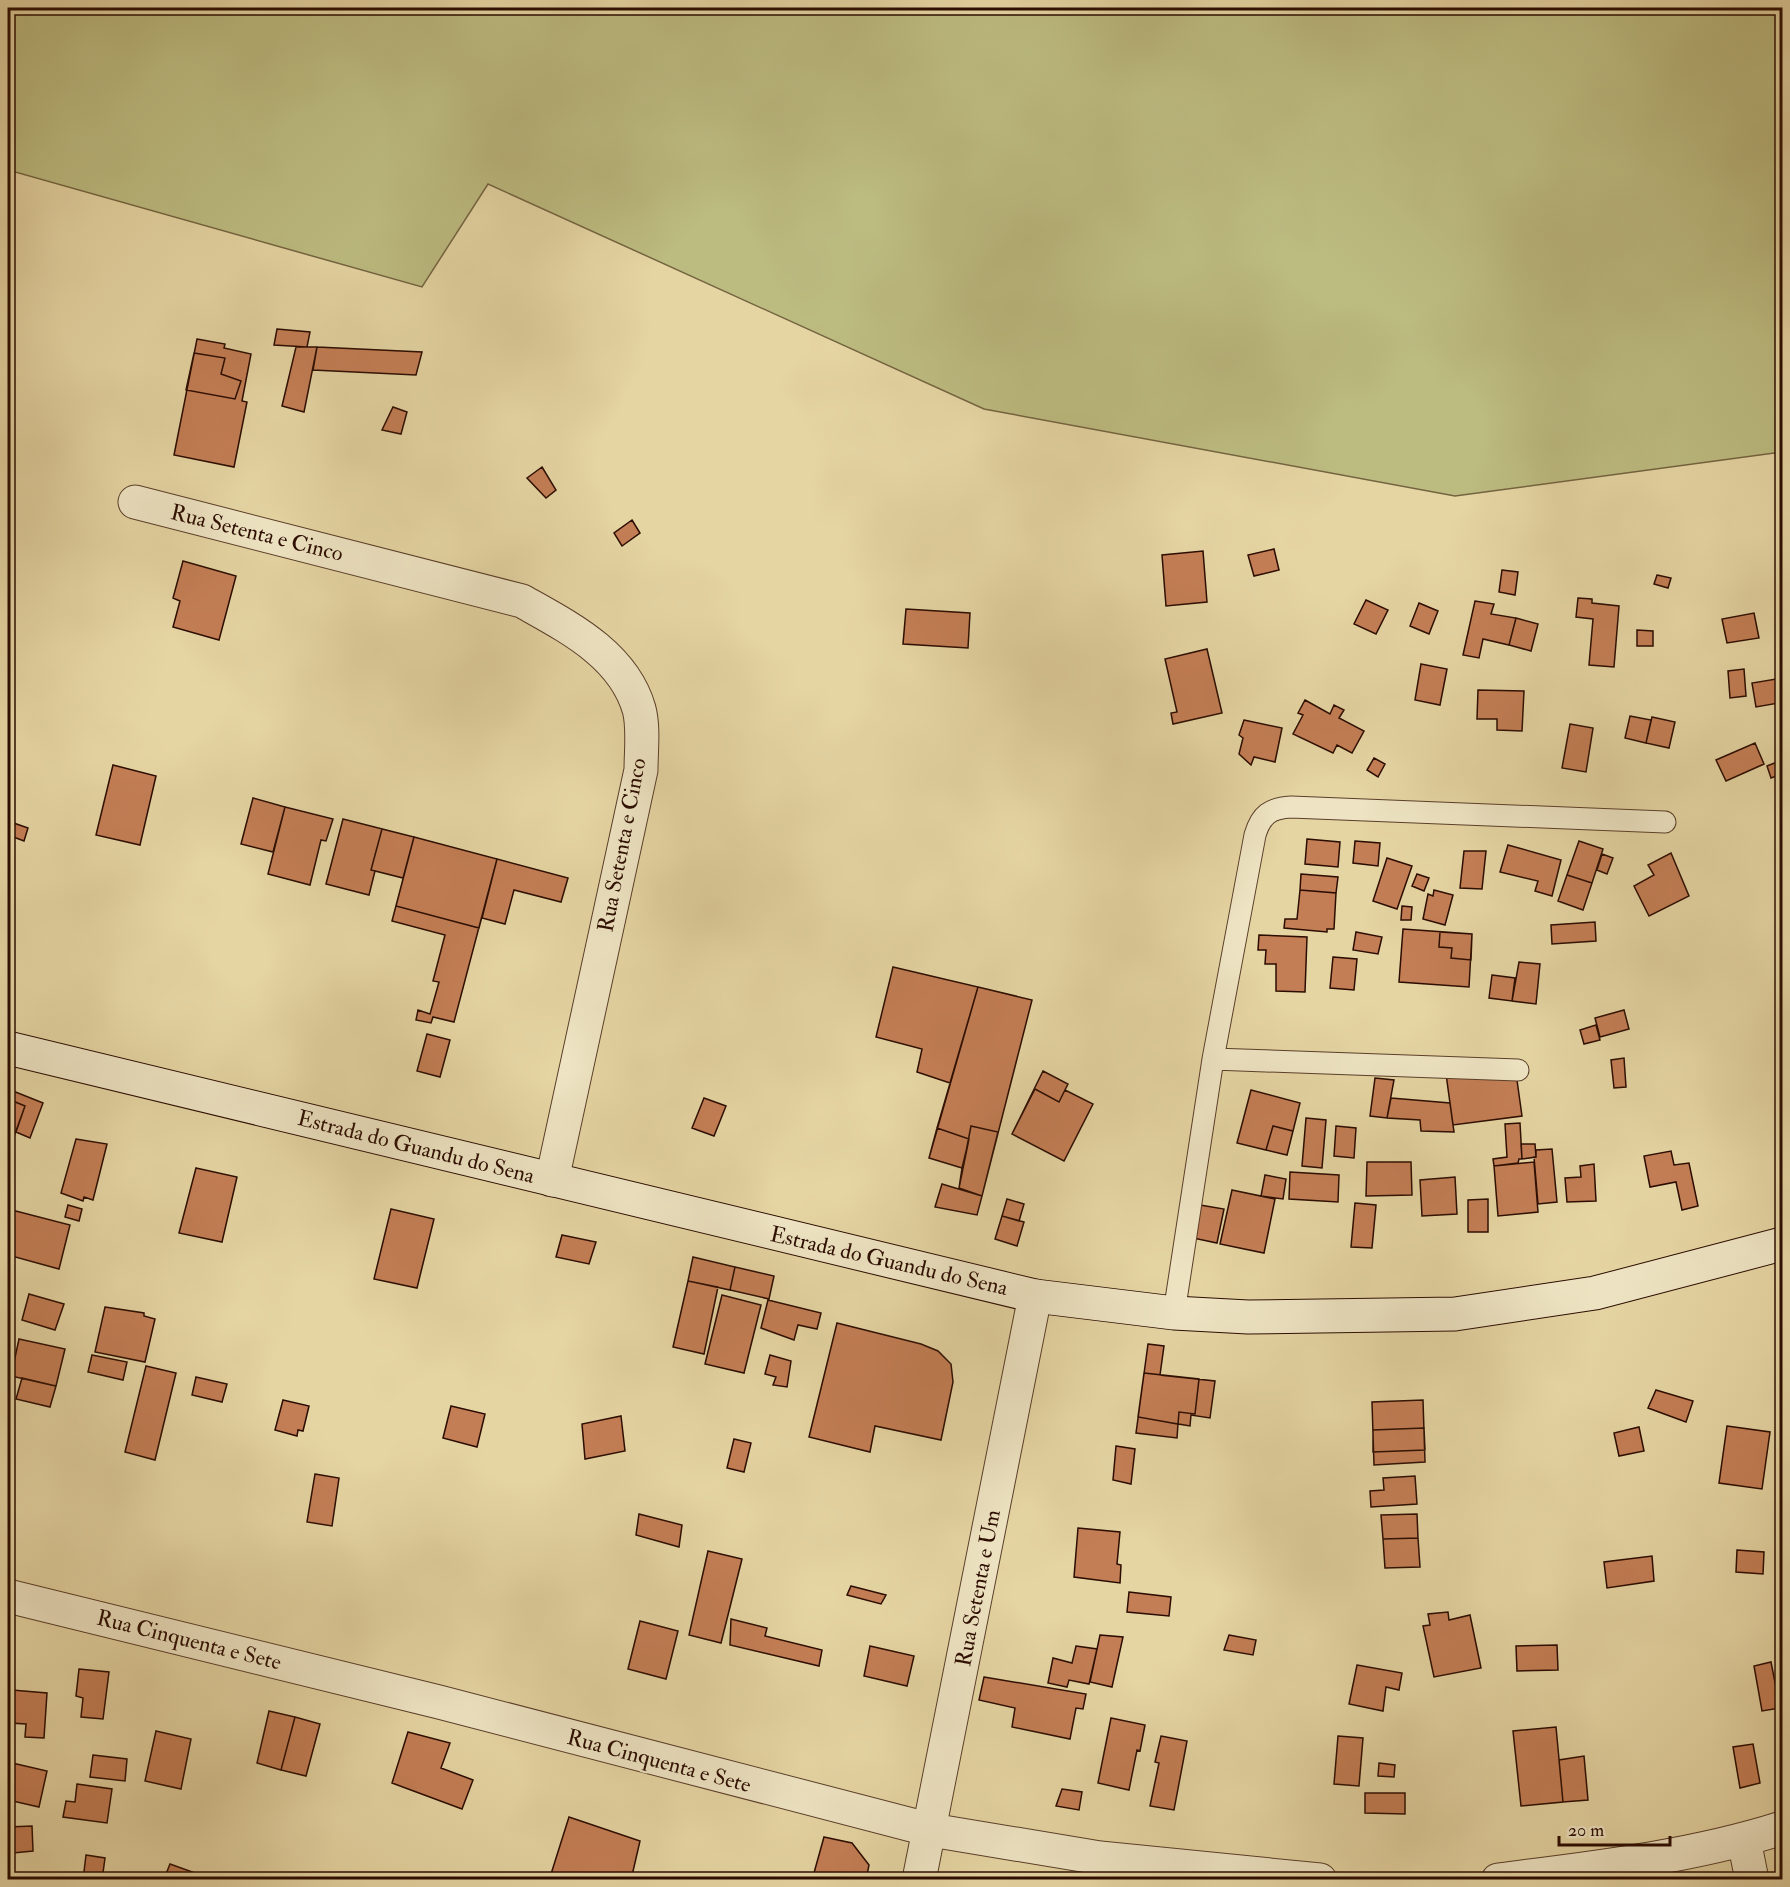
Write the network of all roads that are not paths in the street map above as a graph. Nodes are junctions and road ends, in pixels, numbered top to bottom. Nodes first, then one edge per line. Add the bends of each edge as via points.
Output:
1 (135, 502) dead end
2 (1665, 822) dead end
3 (8, 1048) edge
4 (1213, 1059) junction
5 (1518, 1070) dead end
6 (552, 1180) junction
7 (1782, 1244) edge
8 (1035, 1296) junction
9 (1174, 1313) junction
10 (8, 1596) edge
11 (1782, 1828) edge
12 (931, 1830) junction
13 (1744, 1840) junction
14 (919, 1880) edge
15 (1320, 1880) edge
16 (1498, 1880) edge
17 (1752, 1880) edge

1 - 6 street, Rua Setenta e Cinco via 522,601 580,634 617,667 640,710 641,770
2 - 4 lane via 1291,807 1268,812 1255,835
3 - 6 street, Estrada do Guandu do Sena
4 - 5 lane
4 - 9 lane
6 - 8 street, Estrada do Guandu do Sena
7 - 9 street, Estrada do Guandu do Sena via 1595,1293 1455,1314 1338,1317
8 - 9 street, Estrada do Guandu do Sena
8 - 12 street, Rua Setenta e Um
10 - 12 street, Rua Cinquenta e Sete via 439,1702
11 - 13 street
12 - 14 street, Rua Setenta e Um
12 - 15 street, Rua Cinquenta e Sete via 1100,1857
13 - 16 street via 1587,1869
13 - 17 street

